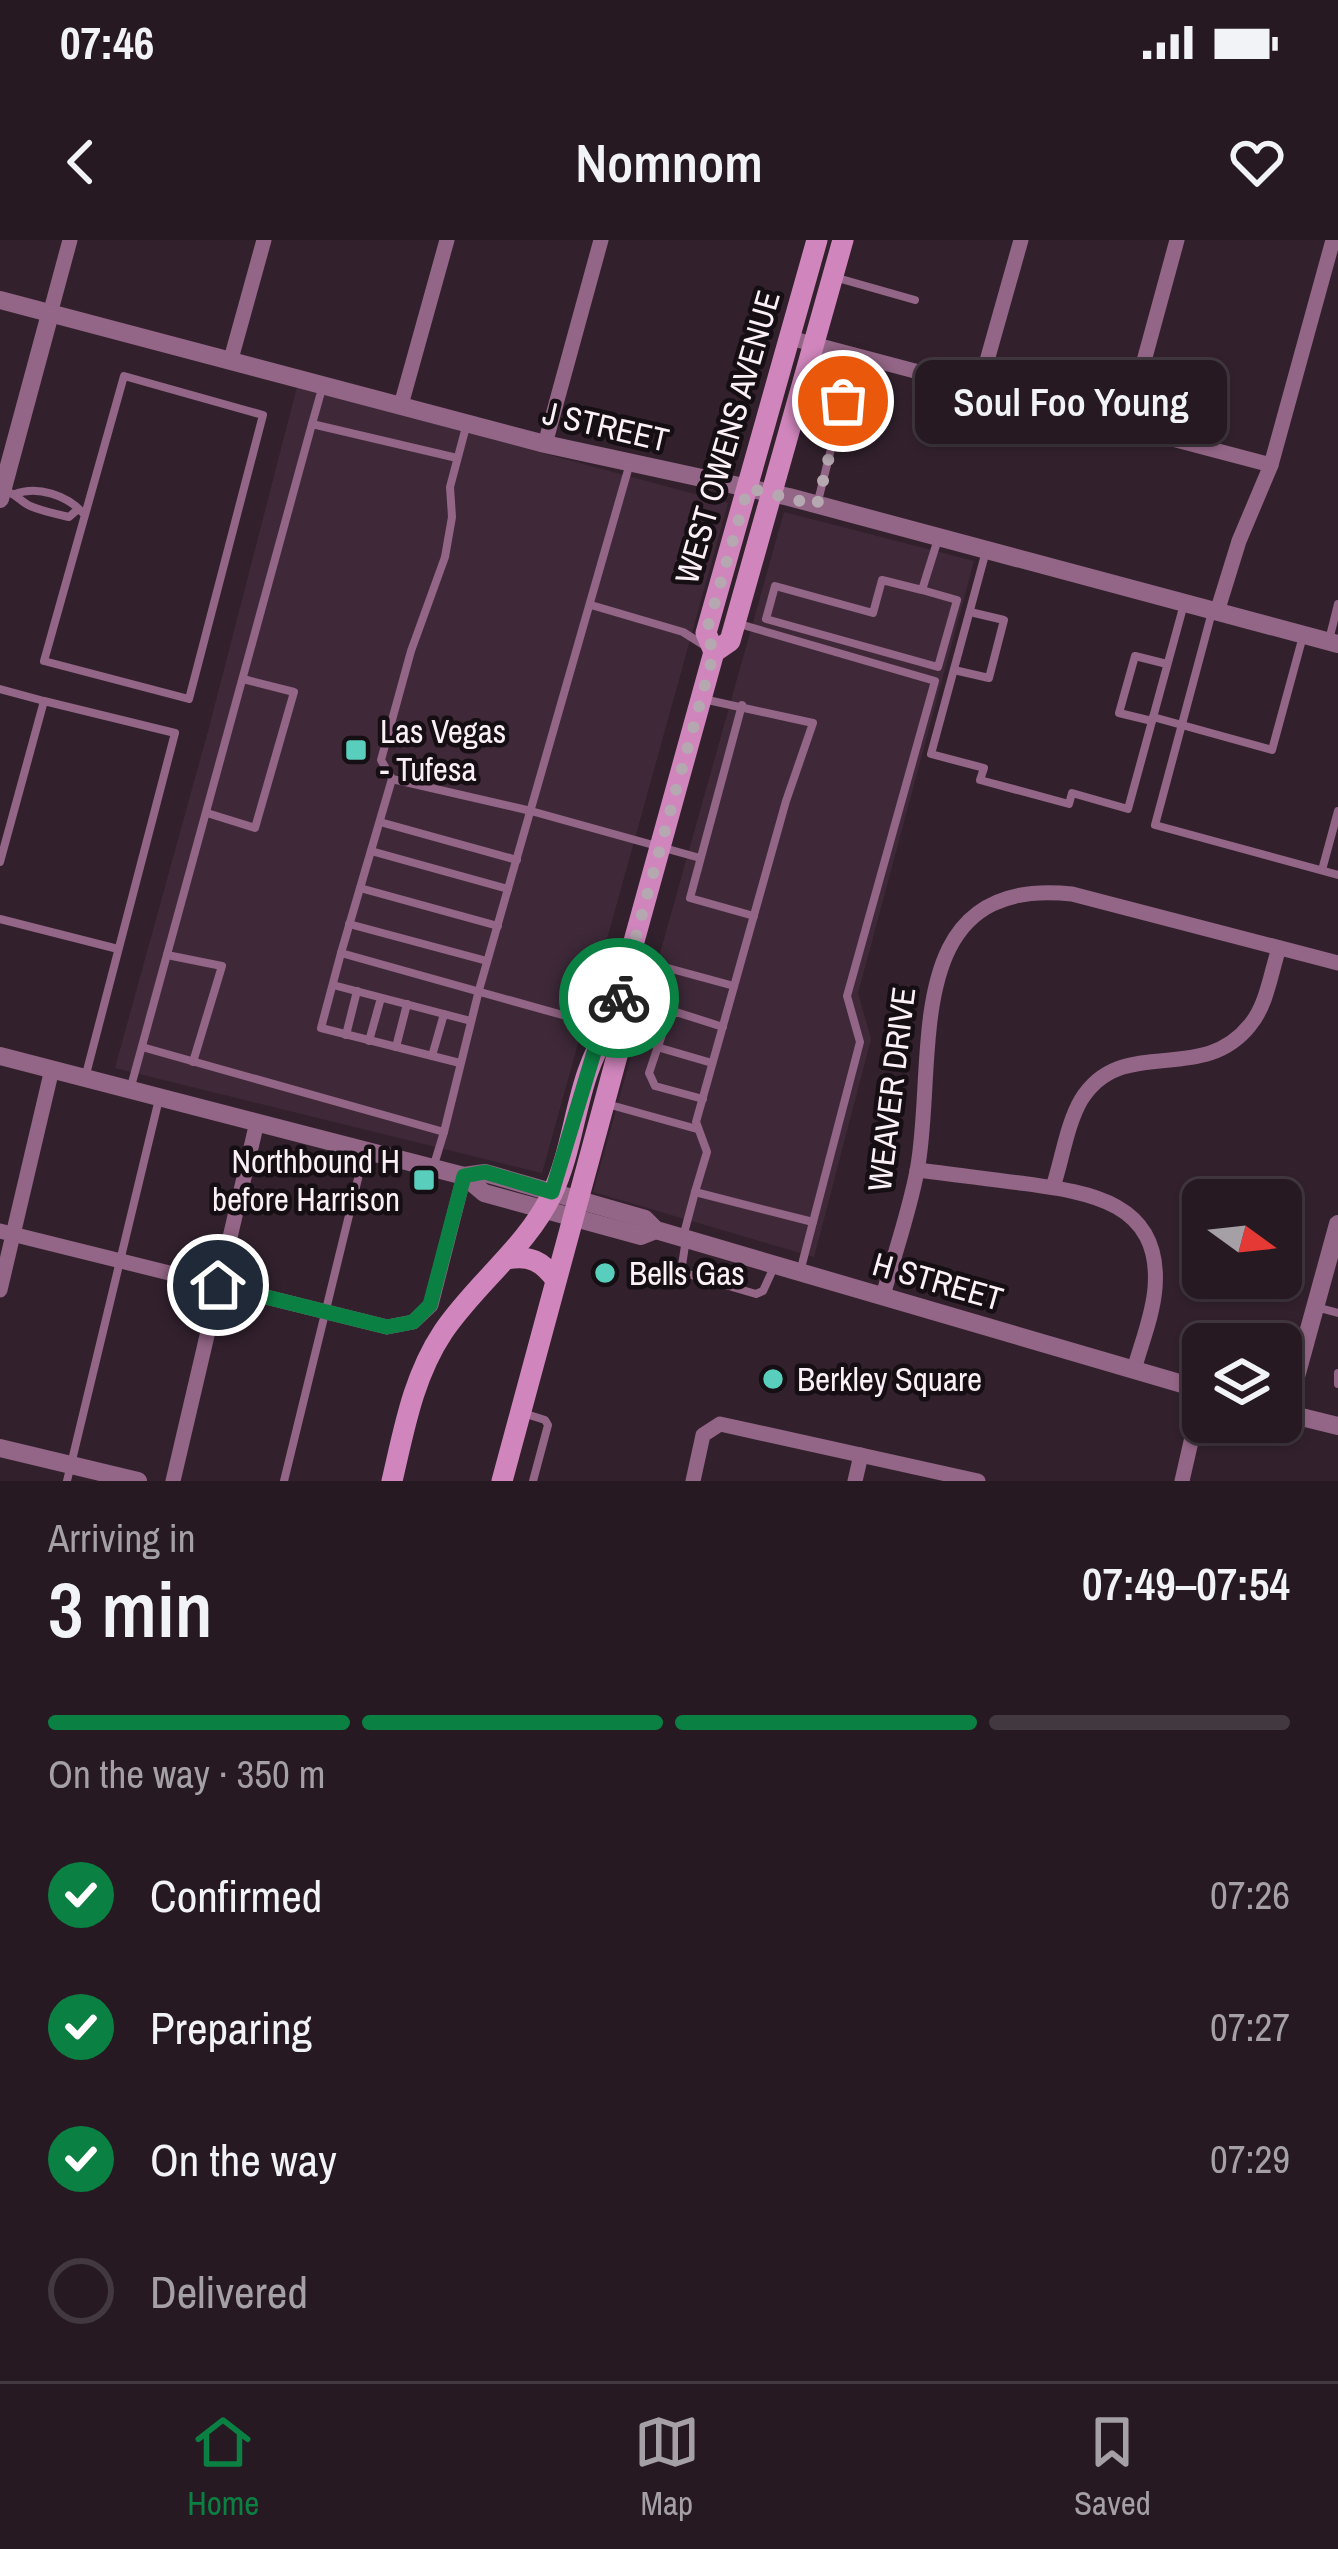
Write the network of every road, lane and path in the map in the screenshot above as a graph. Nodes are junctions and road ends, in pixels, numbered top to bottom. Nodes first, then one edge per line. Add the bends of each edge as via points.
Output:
1 (70, 240) edge
2 (264, 240) edge
3 (447, 240) edge
4 (602, 240) edge
5 (817, 240) edge
6 (843, 240) edge
7 (1021, 240) edge
8 (1177, 240) edge
9 (1333, 252) edge
10 (833, 277) junction
11 (0, 300) edge
12 (915, 300) dead end
13 (50, 314) junction
14 (790, 338) junction
15 (814, 345) junction
16 (854, 356) junction
17 (231, 359) junction
18 (323, 384) junction
19 (980, 389) junction
20 (400, 405) junction
21 (467, 423) junction
22 (313, 424) junction
23 (1126, 428) junction
24 (545, 444) junction
25 (457, 458) junction
26 (630, 462) junction
27 (1271, 465) junction
28 (748, 488) junction
29 (4, 493) edge
30 (772, 494) junction
31 (56, 496) junction
32 (817, 505) junction
33 (51, 512) junction
34 (82, 512) junction
35 (938, 538) junction
36 (986, 551) junction
37 (922, 590) junction
38 (1184, 603) junction
39 (1338, 604) edge
40 (591, 605) junction
41 (1215, 611) junction
42 (970, 612) junction
43 (736, 622) junction
44 (1303, 634) junction
45 (1333, 643) edge
46 (714, 652) junction
47 (1167, 664) junction
48 (954, 670) junction
49 (243, 679) junction
50 (0, 688) edge
51 (701, 698) junction
52 (44, 701) junction
53 (742, 705) junction
54 (1152, 719) junction
55 (1181, 725) junction
56 (392, 779) junction
57 (531, 811) junction
58 (1338, 811) edge
59 (207, 813) junction
60 (379, 822) junction
61 (661, 847) junction
62 (371, 850) junction
63 (700, 858) junction
64 (517, 860) junction
65 (0, 862) edge
66 (1322, 870) junction
67 (1338, 874) edge
68 (360, 888) junction
69 (508, 889) junction
70 (754, 916) junction
71 (0, 919) edge
72 (350, 924) junction
73 (498, 926) junction
74 (1279, 948) junction
75 (118, 949) junction
76 (341, 953) junction
77 (167, 955) junction
78 (631, 958) junction
79 (487, 961) junction
80 (1338, 963) edge
81 (333, 986) junction
82 (734, 986) junction
83 (479, 990) junction
84 (357, 992) junction
85 (381, 998) junction
86 (407, 1004) junction
87 (444, 1014) junction
88 (471, 1021) junction
89 (723, 1027) junction
90 (610, 1028) junction
91 (346, 1035) junction
92 (369, 1041) junction
93 (142, 1047) junction
94 (657, 1047) junction
95 (396, 1048) junction
96 (0, 1056) edge
97 (432, 1057) junction
98 (193, 1062) junction
99 (460, 1063) junction
100 (712, 1063) junction
101 (52, 1069) junction
102 (85, 1078) junction
103 (130, 1090) junction
104 (159, 1097) junction
105 (703, 1099) junction
106 (604, 1103) junction
107 (257, 1122) junction
108 (698, 1129) junction
109 (444, 1132) junction
110 (365, 1150) junction
111 (433, 1168) junction
112 (917, 1170) junction
113 (464, 1176) junction
114 (1053, 1187) junction
115 (695, 1192) junction
116 (548, 1201) junction
117 (575, 1209) junction
118 (813, 1222) junction
119 (1338, 1224) edge
120 (7, 1233) edge
121 (684, 1239) junction
122 (507, 1259) junction
123 (120, 1261) junction
124 (1333, 1261) edge
125 (774, 1266) junction
126 (800, 1273) junction
127 (556, 1280) junction
128 (218, 1285) junction
129 (0, 1290) edge
130 (883, 1296) junction
131 (1315, 1307) junction
132 (325, 1312) junction
133 (1338, 1313) edge
134 (1302, 1351) edge
135 (1135, 1370) junction
136 (1338, 1373) edge
137 (1182, 1383) edge
138 (1338, 1384) edge
139 (521, 1413) junction
140 (1302, 1417) edge
141 (1338, 1426) edge
142 (1191, 1443) edge
143 (0, 1448) edge
144 (861, 1455) junction
145 (69, 1473) edge
146 (138, 1481) edge
147 (173, 1481) edge
148 (284, 1481) edge
149 (392, 1481) edge
150 (502, 1481) edge
151 (532, 1481) edge
152 (693, 1481) edge
153 (855, 1481) edge
154 (978, 1481) edge
155 (1182, 1481) edge

1 - 13 street
2 - 17 street
3 - 20 street
4 - 24 street
5 - 14 main road, WEST OWENS AVENUE
6 - 10 main road, WEST OWENS AVENUE
7 - 19 street
8 - 23 street
9 - 27 street
10 - 12 lane
10 - 15 main road, WEST OWENS AVENUE
11 - 13 street, J STREET
13 - 17 street, J STREET
13 - 29 street
14 - 15 street
14 - 28 main road, WEST OWENS AVENUE
15 - 16 street
15 - 30 main road, WEST OWENS AVENUE
16 - 19 street
16 - 32 lane
17 - 18 street, J STREET
18 - 20 street, J STREET
18 - 22 lane
19 - 23 street
20 - 21 street, J STREET
21 - 24 street, J STREET
21 - 25 lane
22 - 25 lane
22 - 49 lane
23 - 27 street
24 - 26 street, J STREET
25 - 56 lane via 445,557 381,760
26 - 28 street, J STREET
26 - 40 lane
27 - 41 street
28 - 30 street, J STREET
28 - 46 main road, WEST OWENS AVENUE via 706,633
29 - 31 lane via 30,488
29 - 33 lane
30 - 32 street, J STREET
30 - 43 main road, WEST OWENS AVENUE
31 - 33 lane
31 - 34 lane
32 - 35 street, J STREET
33 - 34 lane
34 - 34 lane via 44,661 189,699 263,415 124,376
35 - 36 street, J STREET
35 - 37 lane
36 - 38 street, J STREET
36 - 42 lane
37 - 37 lane via 957,600 938,667 766,619 775,586 873,613 882,580
38 - 41 street, J STREET
38 - 47 lane
39 - 45 lane
40 - 46 lane via 683,632
40 - 57 lane
41 - 44 street, J STREET
41 - 55 lane
42 - 48 lane
42 - 48 lane via 1004,620 994,658 988,678
43 - 46 main road, WEST OWENS AVENUE via 730,641
43 - 118 lane via 934,681 847,996 860,1042
44 - 45 street, J STREET
44 - 55 lane via 1272,750
46 - 51 main road, WEST OWENS AVENUE
47 - 54 lane
47 - 54 lane via 1135,656 1119,713
48 - 54 lane via 932,754 984,768 980,780 1069,804 1072,794 1128,809
49 - 59 lane
49 - 59 lane via 294,692 255,828
50 - 52 lane
51 - 53 lane
51 - 61 main road, WEST OWENS AVENUE
52 - 65 lane
52 - 75 lane via 175,733
53 - 63 lane
53 - 70 lane via 813,723
54 - 55 lane
55 - 66 lane via 1155,825
56 - 57 lane
56 - 60 lane
57 - 61 lane
57 - 64 lane
58 - 66 lane
59 - 77 lane
60 - 62 lane
60 - 64 lane
61 - 63 lane
61 - 78 main road, WEST OWENS AVENUE
62 - 68 lane
62 - 69 lane
63 - 70 lane via 690,898
64 - 69 lane
66 - 67 lane
68 - 72 lane
68 - 73 lane
69 - 73 lane
70 - 82 lane
71 - 75 lane
72 - 76 lane
72 - 79 lane
73 - 79 lane
74 - 80 street, WEAVER DRIVE
74 - 112 street, WEAVER DRIVE via 1072,894 1016,896 983,912 955,937 936,974
74 - 114 street via 1258,1013 1220,1052 1126,1065 1091,1087
75 - 102 lane
76 - 81 lane
76 - 83 lane
77 - 93 lane
77 - 98 lane via 222,966
78 - 82 lane
78 - 90 main road, WEST OWENS AVENUE
79 - 83 lane
81 - 84 lane
81 - 91 lane via 322,1028
82 - 89 lane
83 - 88 lane
83 - 90 lane
84 - 85 lane
84 - 91 lane
85 - 86 lane
85 - 92 lane
86 - 87 lane
86 - 95 lane
87 - 88 lane
87 - 97 lane
88 - 99 lane
89 - 94 lane via 669,1014
89 - 100 lane
90 - 106 main road, WEST OWENS AVENUE via 617,1056
90 - 116 main road, WEST OWENS AVENUE via 595,1049
91 - 92 lane
92 - 95 lane
93 - 98 lane
93 - 103 lane
94 - 100 lane
94 - 105 lane via 650,1082
95 - 97 lane
96 - 101 street, H STREET
97 - 99 lane
98 - 109 lane
99 - 109 lane
100 - 105 lane
101 - 102 street, H STREET
101 - 120 street
102 - 103 street, H STREET
103 - 104 street, H STREET
104 - 107 street, H STREET
104 - 123 lane
105 - 108 lane
106 - 108 lane
106 - 117 main road, WEST OWENS AVENUE
107 - 110 street, H STREET
107 - 128 street
108 - 115 lane via 707,1152
109 - 111 lane
110 - 111 street, H STREET
110 - 132 lane
111 - 113 street, H STREET
112 - 114 street
112 - 130 street, WEAVER DRIVE
113 - 116 street, H STREET via 485,1172
113 - 132 street via 430,1305 413,1322 387,1327
114 - 135 street via 1097,1195 1146,1234 1155,1290
115 - 118 lane
115 - 121 lane
116 - 117 street, H STREET
116 - 122 main road
117 - 121 street, H STREET via 645,1219
117 - 127 main road, WEST OWENS AVENUE
118 - 126 lane
119 - 124 street
120 - 123 street
120 - 129 street
121 - 125 street, H STREET
121 - 125 lane via 681,1272 756,1294
122 - 127 main road via 536,1260
122 - 149 main road via 428,1358
123 - 128 street
123 - 145 lane
124 - 131 street
125 - 126 street, H STREET
126 - 130 street, H STREET
127 - 139 main road, WEST OWENS AVENUE
128 - 132 street
128 - 147 street
130 - 135 street, H STREET
131 - 133 lane
131 - 134 street
132 - 148 lane
135 - 137 street, H STREET
136 - 138 lane
139 - 150 main road, WEST OWENS AVENUE
139 - 151 lane via 548,1425
140 - 141 street
142 - 155 street
143 - 145 street
144 - 152 street via 720,1424 703,1435
144 - 153 street
144 - 154 street
145 - 146 street

